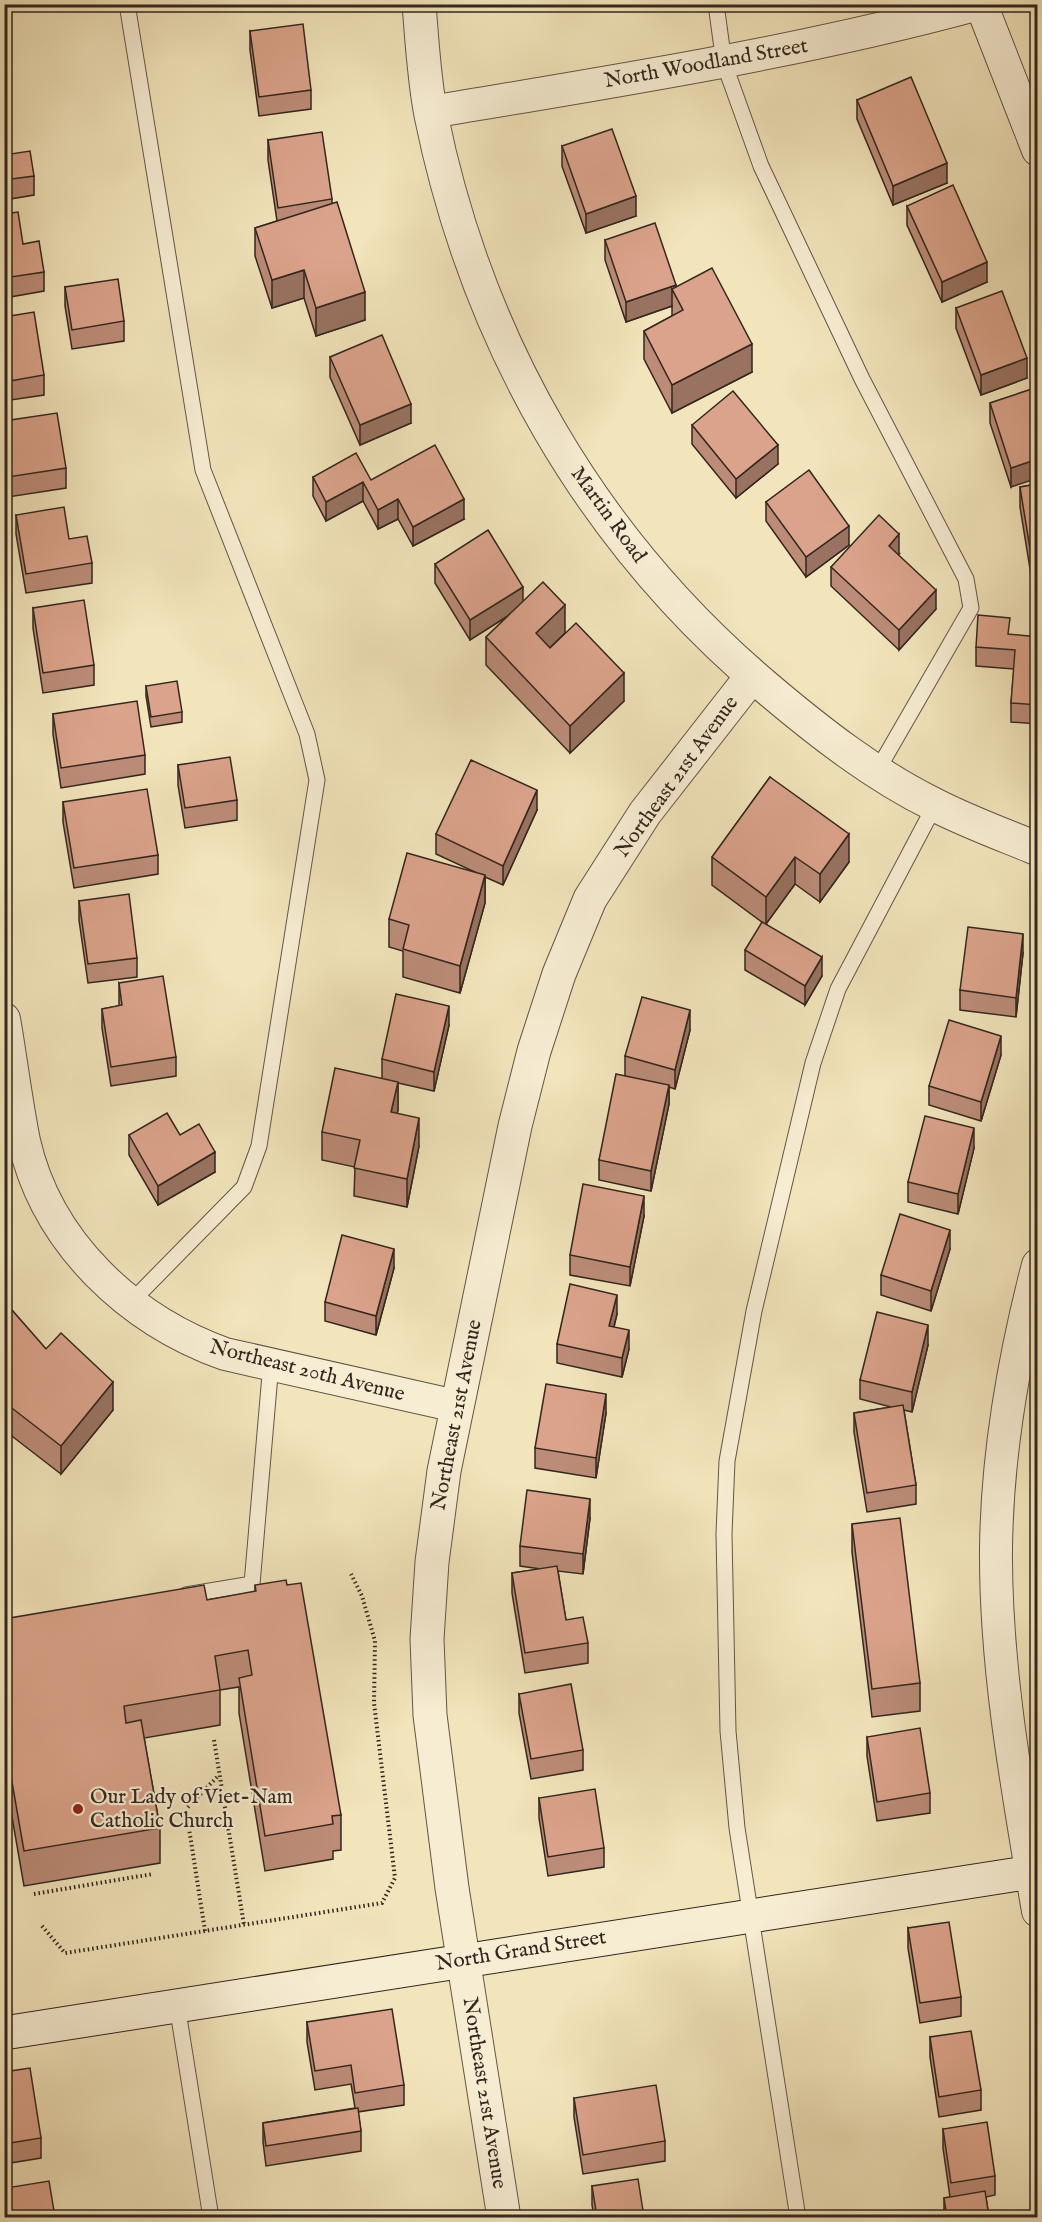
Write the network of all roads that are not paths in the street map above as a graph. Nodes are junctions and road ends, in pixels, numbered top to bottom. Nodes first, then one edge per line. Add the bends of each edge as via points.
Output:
1 (127, 4) edge
2 (419, 4) edge
3 (716, 4) edge
4 (980, 4) edge
5 (724, 63) junction
6 (431, 112) junction
7 (1038, 150) edge
8 (752, 676) junction
9 (877, 771) junction
10 (935, 805) junction
11 (1038, 849) edge
12 (4, 1019) edge
13 (1038, 1265) edge
14 (130, 1303) junction
15 (272, 1363) junction
16 (456, 1406) junction
17 (173, 1598) edge
18 (1034, 1871) edge
19 (1038, 1911) edge
20 (750, 1915) junction
21 (463, 1960) junction
22 (177, 2005) junction
23 (4, 2033) edge
24 (211, 2217) edge
25 (504, 2217) edge
26 (798, 2217) edge

1 - 14 lane via 203,470 307,734 317,780 259,1146 244,1187
2 - 6 street, Martin Road
3 - 5 lane
4 - 5 street, North Woodland Street
4 - 7 street
5 - 6 street, North Woodland Street
5 - 9 lane via 766,177 862,379 966,579 971,608
6 - 8 street, Martin Road via 469,257 500,338 535,407 579,479 632,552 707,635
8 - 9 street, Martin Road via 815,729
8 - 16 street, Northeast 21st Avenue via 645,813 590,899 563,963 515,1126
9 - 10 street, Martin Road
10 - 11 street, Martin Road
10 - 20 lane via 838,988 813,1063 754,1311 727,1461 724,1534 728,1731
12 - 14 street, Northeast 20th Avenue via 25,1143 45,1198 69,1242
13 - 18 street via 1015,1362 1002,1455 996,1548 998,1632
14 - 15 street, Northeast 20th Avenue via 163,1327 197,1344
15 - 16 street, Northeast 20th Avenue
15 - 17 lane via 252,1584
16 - 21 street, Northeast 21st Avenue via 432,1562 427,1640 437,1786
18 - 19 street
18 - 20 street, North Grand Street
20 - 21 street, North Grand Street
20 - 26 lane
21 - 22 street, North Grand Street
21 - 25 street, Northeast 21st Avenue
22 - 23 street, North Grand Street
22 - 24 lane

